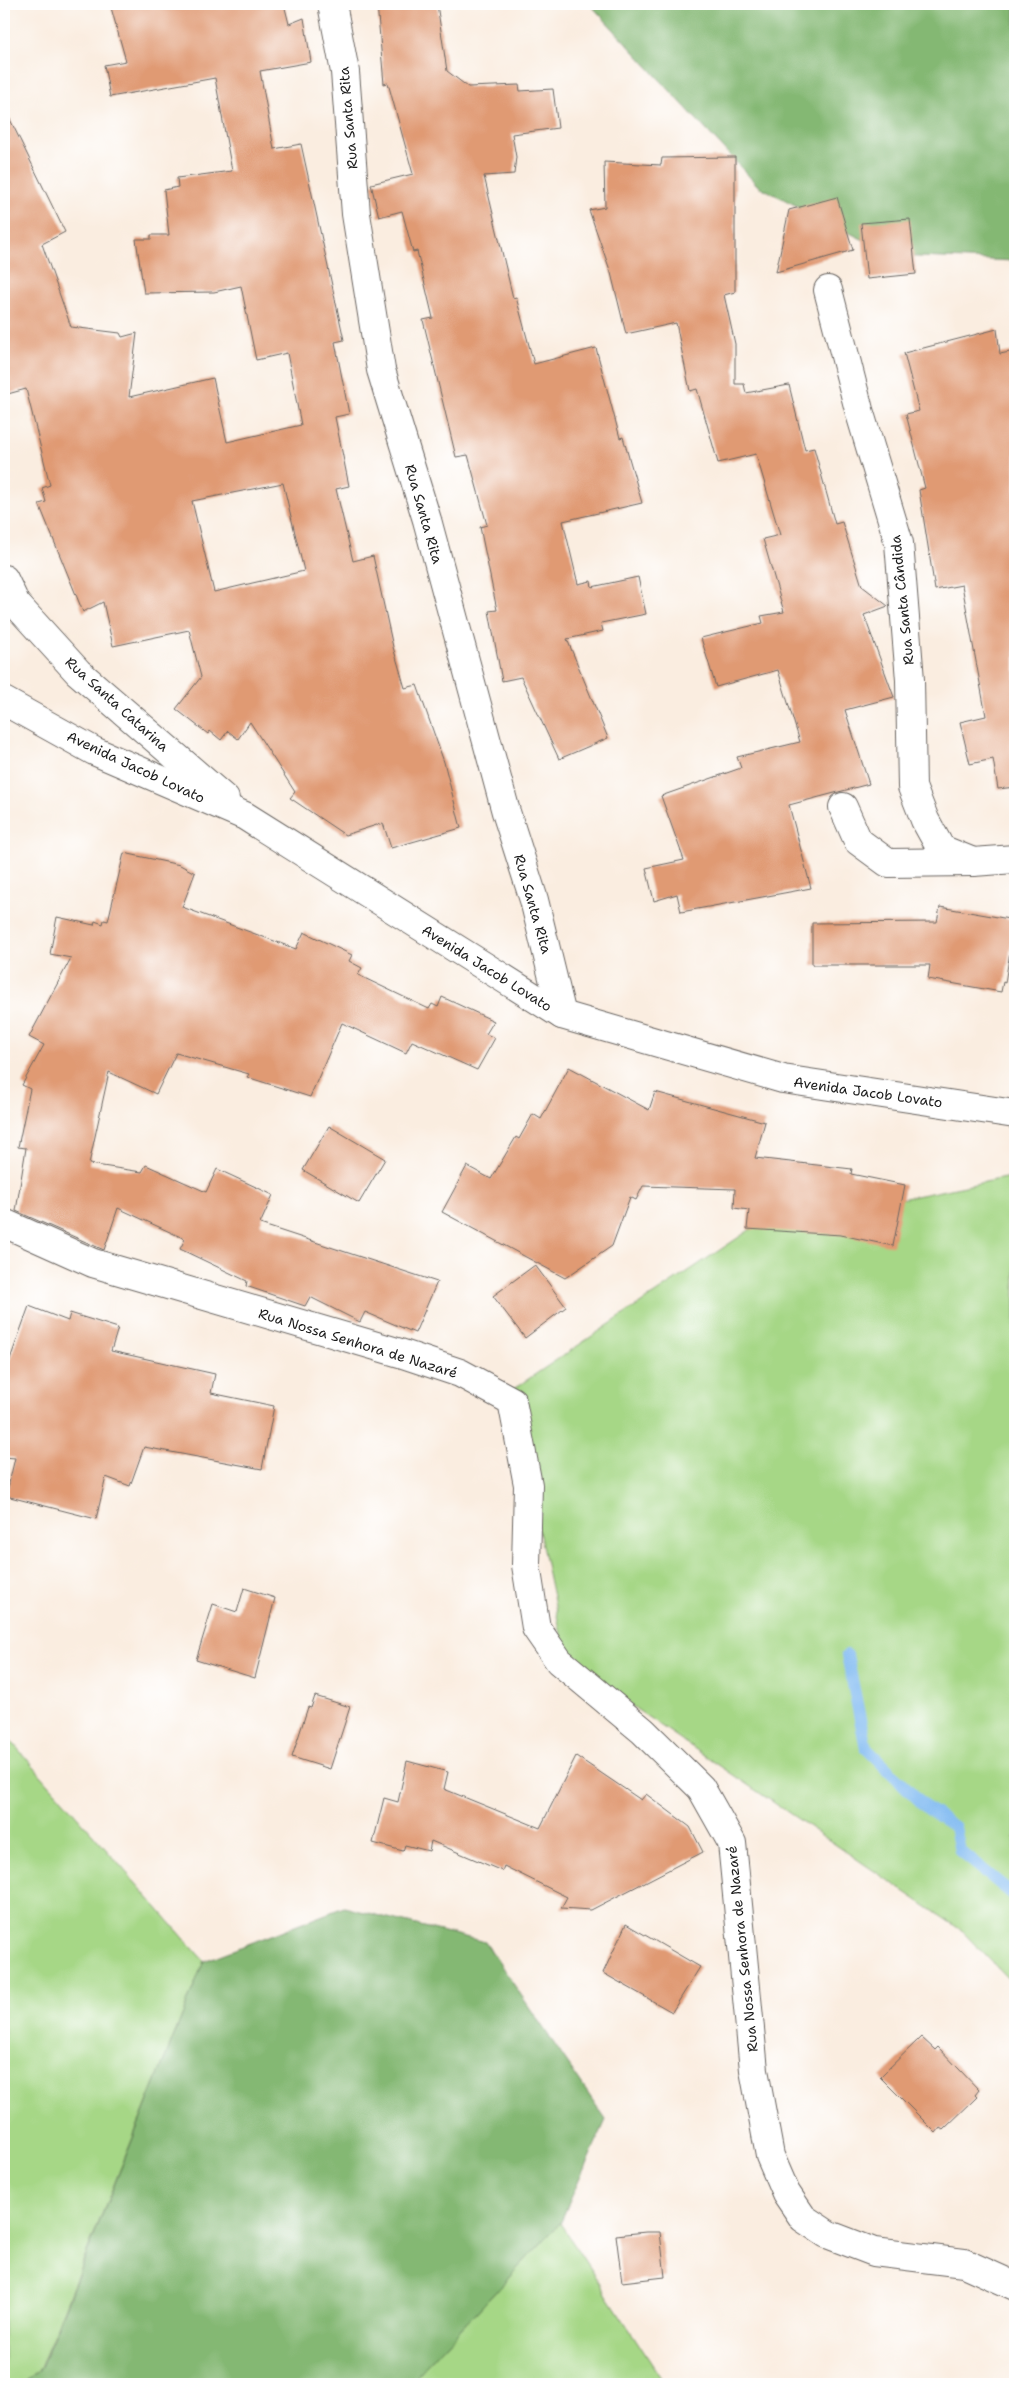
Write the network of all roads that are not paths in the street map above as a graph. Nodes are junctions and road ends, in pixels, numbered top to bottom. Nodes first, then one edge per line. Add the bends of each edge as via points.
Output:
1 (332, 4) edge
2 (828, 290) dead end
3 (4, 579) edge
4 (4, 701) edge
5 (843, 807) dead end
6 (245, 816) junction
7 (1015, 859) edge
8 (972, 862) junction
9 (562, 1015) junction
10 (1015, 1114) edge
11 (4, 1224) edge
12 (1015, 2286) edge

1 - 9 street, Rua Santa Rita via 345,72 356,214 381,370 427,520 506,812 534,900
2 - 8 street, Rua Santa Cândida via 859,410 899,543 910,680 912,787 941,849
3 - 6 street, Rua Santa Catarina via 16,604 78,672
4 - 6 street, Avenida Jacob Lovato via 94,751
5 - 8 street via 858,841 888,863
6 - 9 street, Avenida Jacob Lovato
7 - 8 street
9 - 10 street, Avenida Jacob Lovato via 783,1079
11 - 12 street, Rua Nossa Senhora de Nazaré via 93,1263 400,1352 460,1373 512,1401 528,1485 526,1566 536,1628 559,1661 644,1731 701,1788 732,1843 754,2070 770,2156 786,2194 803,2218 827,2234 874,2252 964,2263

